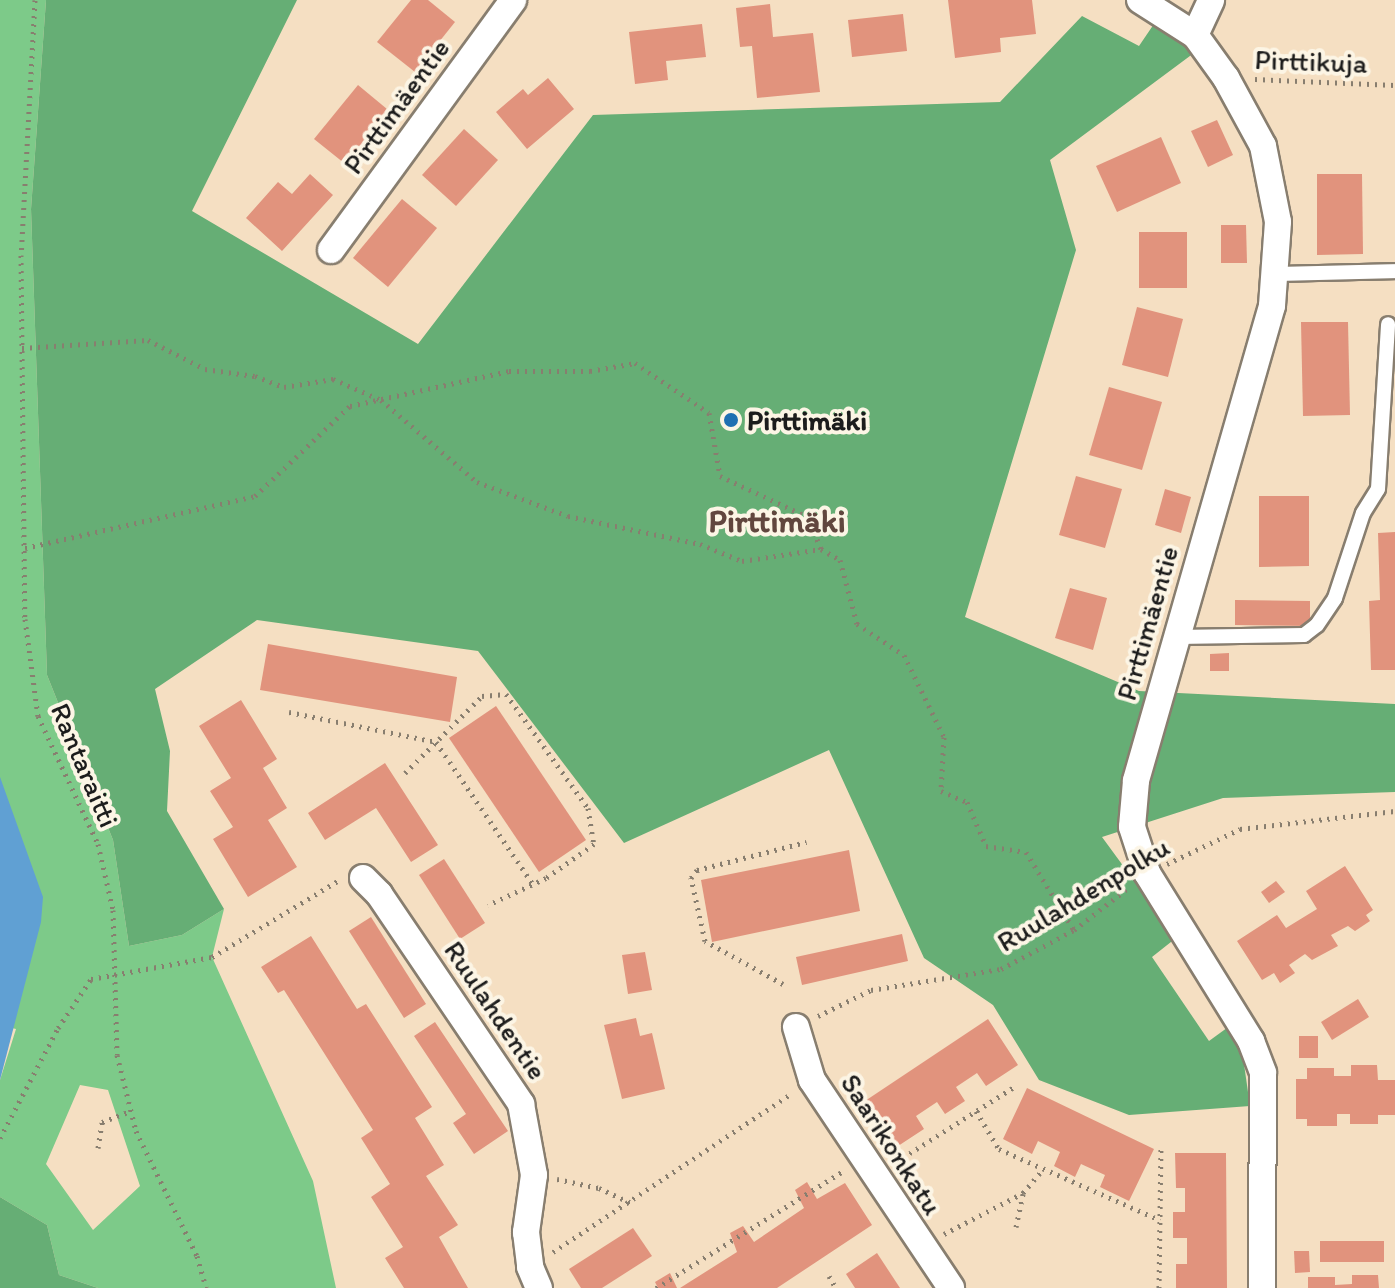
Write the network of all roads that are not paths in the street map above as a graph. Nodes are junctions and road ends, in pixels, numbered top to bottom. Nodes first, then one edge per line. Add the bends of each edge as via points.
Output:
1 (513, 0) edge
2 (1140, 0) edge
3 (1211, 0) edge
4 (1195, 35) junction
5 (331, 250) dead end
6 (1395, 271) edge
7 (1274, 274) junction
8 (1388, 324) dead end
9 (1177, 637) junction
10 (363, 878) road end
11 (796, 1027) road end
12 (534, 1278) edge
13 (951, 1288) edge
14 (1262, 1288) edge

1 - 5 street, Pirttimäentie
2 - 4 street, Pirttimäentie
3 - 4 street
4 - 7 street, Pirttimäentie via 1263,146 1278,222
6 - 7 lane
7 - 9 street, Pirttimäentie via 1272,306
8 - 9 lane via 1378,489 1363,513 1335,598 1317,625 1304,635
9 - 14 street, Pirttimäentie via 1136,781 1132,827 1147,873 1251,1041 1263,1073
10 - 12 street, Ruulahdentie via 521,1104 534,1175 526,1232
11 - 13 street, Saarikonkatu via 812,1080

